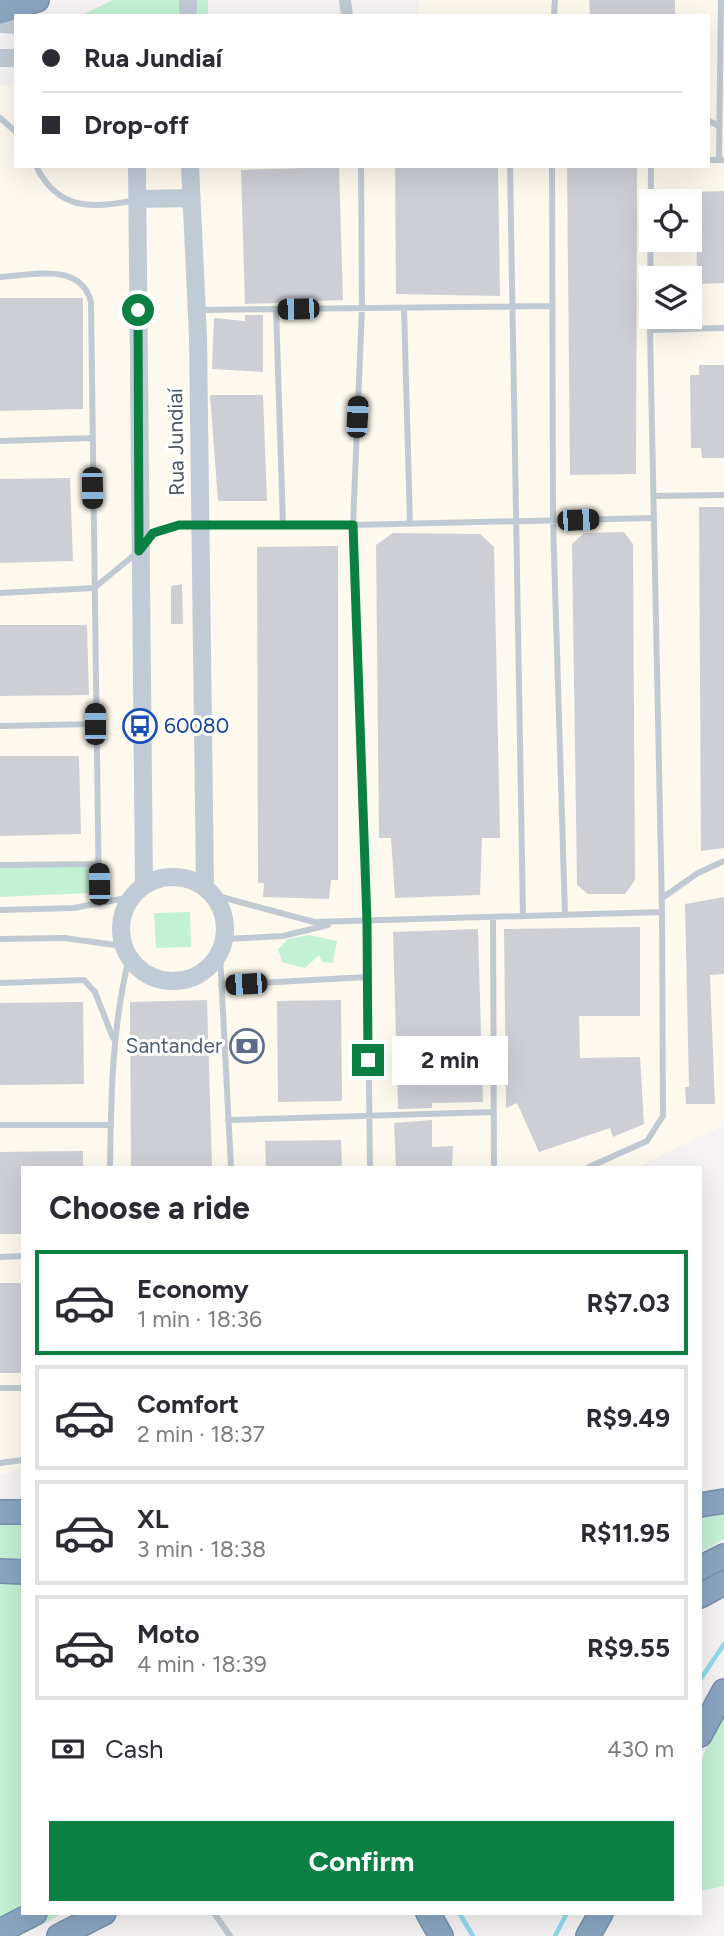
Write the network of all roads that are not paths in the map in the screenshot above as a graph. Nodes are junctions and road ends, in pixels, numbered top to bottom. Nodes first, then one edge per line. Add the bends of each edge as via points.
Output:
1 (37, 0) edge
2 (721, 0) edge
3 (0, 12) edge
4 (0, 118) edge
5 (710, 122) edge
6 (719, 126) junction
7 (14, 130) edge
8 (721, 160) edge
9 (37, 168) edge
10 (137, 168) edge
11 (190, 168) edge
12 (361, 168) edge
13 (510, 168) edge
14 (552, 168) edge
15 (651, 168) edge
16 (191, 198) junction
17 (138, 199) junction
18 (0, 277) edge
19 (550, 306) junction
20 (512, 307) junction
21 (362, 308) junction
22 (404, 308) junction
23 (276, 309) junction
24 (197, 310) junction
25 (724, 328) edge
26 (650, 330) junction
27 (92, 438) junction
28 (0, 440) edge
29 (724, 495) edge
30 (654, 496) junction
31 (654, 518) junction
32 (553, 520) junction
33 (516, 521) junction
34 (283, 524) junction
35 (410, 524) junction
36 (353, 525) junction
37 (200, 526) junction
38 (139, 551) junction
39 (94, 588) junction
40 (0, 593) edge
41 (95, 724) junction
42 (0, 726) edge
43 (724, 861) edge
44 (99, 864) junction
45 (0, 865) edge
46 (144, 884) junction
47 (209, 890) junction
48 (131, 897) junction
49 (662, 898) junction
50 (99, 904) junction
51 (0, 910) edge
52 (662, 912) junction
53 (565, 915) junction
54 (523, 916) junction
55 (492, 917) junction
56 (367, 922) junction
57 (337, 923) junction
58 (0, 939) edge
59 (223, 946) junction
60 (126, 952) junction
61 (367, 977) junction
62 (0, 983) edge
63 (221, 985) junction
64 (114, 1040) junction
65 (493, 1112) junction
66 (369, 1115) junction
67 (228, 1120) junction
68 (0, 1125) edge
69 (111, 1125) junction
70 (110, 1166) edge
71 (231, 1166) edge
72 (370, 1166) edge
73 (494, 1166) edge
74 (591, 1166) edge
75 (21, 1256) edge
76 (0, 1257) edge
77 (0, 1388) edge
78 (21, 1388) edge
79 (21, 1460) edge
80 (0, 1463) edge
81 (724, 1502) edge
82 (702, 1505) edge
83 (0, 1512) edge
84 (21, 1512) edge
85 (724, 1556) edge
86 (702, 1567) edge
87 (0, 1572) edge
88 (21, 1572) edge
89 (724, 1583) edge
90 (702, 1595) edge
91 (724, 1691) edge
92 (702, 1731) edge
93 (31, 1915) edge
94 (100, 1915) edge
95 (215, 1915) edge
96 (429, 1915) edge
97 (600, 1915) edge
98 (0, 1931) edge
99 (59, 1936) edge
100 (230, 1936) edge
101 (441, 1936) edge
102 (589, 1936) edge

1 - 3 highway
2 - 6 lane
4 - 7 lane
5 - 6 lane
6 - 8 lane
9 - 17 lane via 49,190 83,206
10 - 17 street, Rua Jundiaí
11 - 16 street, Rua Jundiaí
12 - 21 lane
13 - 20 lane
14 - 19 lane
15 - 26 lane
16 - 17 street
16 - 24 street, Rua Jundiaí
17 - 38 street, Rua Jundiaí
18 - 27 lane via 50,274 76,278 87,287 91,302
19 - 20 lane
19 - 32 lane
20 - 22 lane
20 - 33 lane
21 - 22 lane
21 - 23 lane
21 - 36 lane
22 - 35 lane
23 - 24 lane
23 - 34 lane
24 - 37 street, Rua Jundiaí
25 - 26 lane
26 - 30 lane
27 - 28 lane
27 - 39 lane
29 - 30 lane
30 - 31 lane
31 - 32 lane
31 - 49 lane
32 - 33 lane
32 - 53 lane
33 - 35 lane
33 - 54 lane
34 - 36 lane
34 - 37 lane
35 - 36 lane
36 - 56 lane
37 - 38 lane via 179,525 153,533
37 - 47 street, Rua Jundiaí
38 - 39 lane
38 - 46 street, Rua Jundiaí
39 - 40 lane
39 - 41 lane
41 - 42 lane
41 - 44 lane
43 - 49 lane
44 - 45 lane
44 - 50 lane
46 - 47 street via 175,876
46 - 48 street
47 - 57 lane via 287,916
47 - 59 street via 226,923
48 - 50 lane
48 - 60 street via 121,920
49 - 52 lane
50 - 51 lane
52 - 53 lane
52 - 74 lane via 663,1116 647,1141
53 - 54 lane
54 - 55 lane
55 - 56 lane
55 - 65 lane
56 - 57 lane
56 - 61 lane
57 - 59 lane
58 - 60 lane via 64,938
59 - 60 street via 201,973 175,981 141,971
59 - 63 lane
60 - 64 lane
61 - 63 lane
61 - 66 lane
62 - 64 lane via 84,981 95,992
63 - 67 lane
64 - 69 lane
65 - 66 lane
65 - 73 lane
66 - 67 lane
66 - 72 lane
67 - 71 lane
68 - 69 lane
69 - 70 lane
75 - 76 lane
77 - 78 lane
79 - 80 lane
81 - 82 highway
83 - 84 highway
85 - 86 highway
87 - 88 highway
89 - 90 highway
91 - 92 highway
93 - 98 highway
94 - 99 highway
95 - 100 lane
96 - 101 highway
97 - 102 highway

